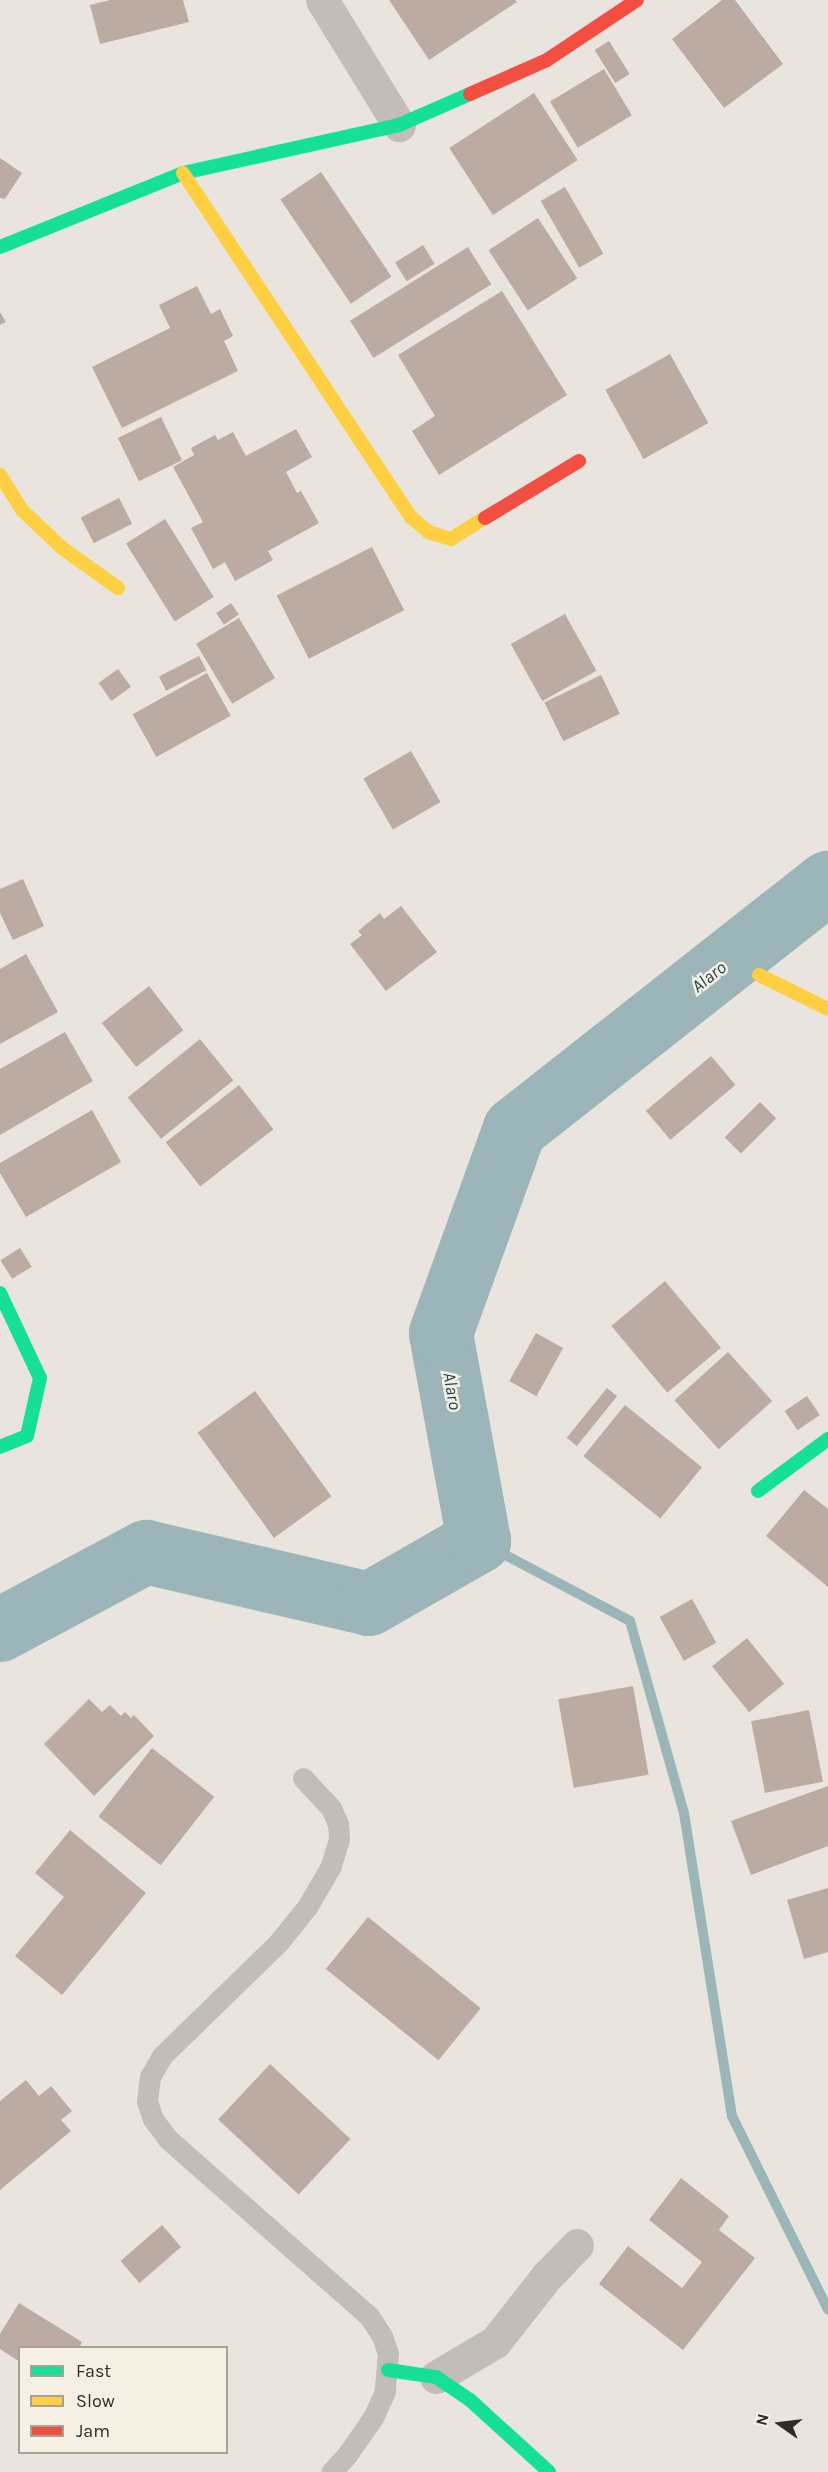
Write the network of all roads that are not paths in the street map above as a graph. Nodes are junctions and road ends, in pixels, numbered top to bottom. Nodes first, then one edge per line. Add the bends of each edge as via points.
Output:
1 (322, 0) edge
2 (637, 0) edge
3 (399, 125) junction
4 (183, 173) junction
5 (0, 247) edge
6 (579, 460) dead end
7 (0, 475) edge
8 (118, 588) dead end
9 (759, 975) dead end
10 (828, 1008) edge
11 (0, 1293) edge
12 (828, 1439) edge
13 (0, 1447) edge
14 (758, 1491) dead end
15 (303, 1778) dead end
16 (577, 2246) dead end
17 (388, 2370) junction
18 (436, 2377) junction
19 (331, 2472) edge
20 (549, 2472) edge

1 - 3 street
2 - 3 street via 547,60
3 - 4 street
4 - 5 street
4 - 6 street via 411,517 428,532 451,539
7 - 8 street via 22,510 62,548
9 - 10 street
11 - 13 street via 40,1378 27,1436
12 - 14 street
15 - 17 lane via 332,1808 338,1824 339,1839 331,1866 307,1907 278,1943 162,2056 150,2077 147,2101 153,2119 168,2139 369,2316 388,2353
16 - 18 street via 547,2276 495,2342
17 - 18 street
17 - 19 lane via 385,2391 374,2416
18 - 20 street via 470,2400

